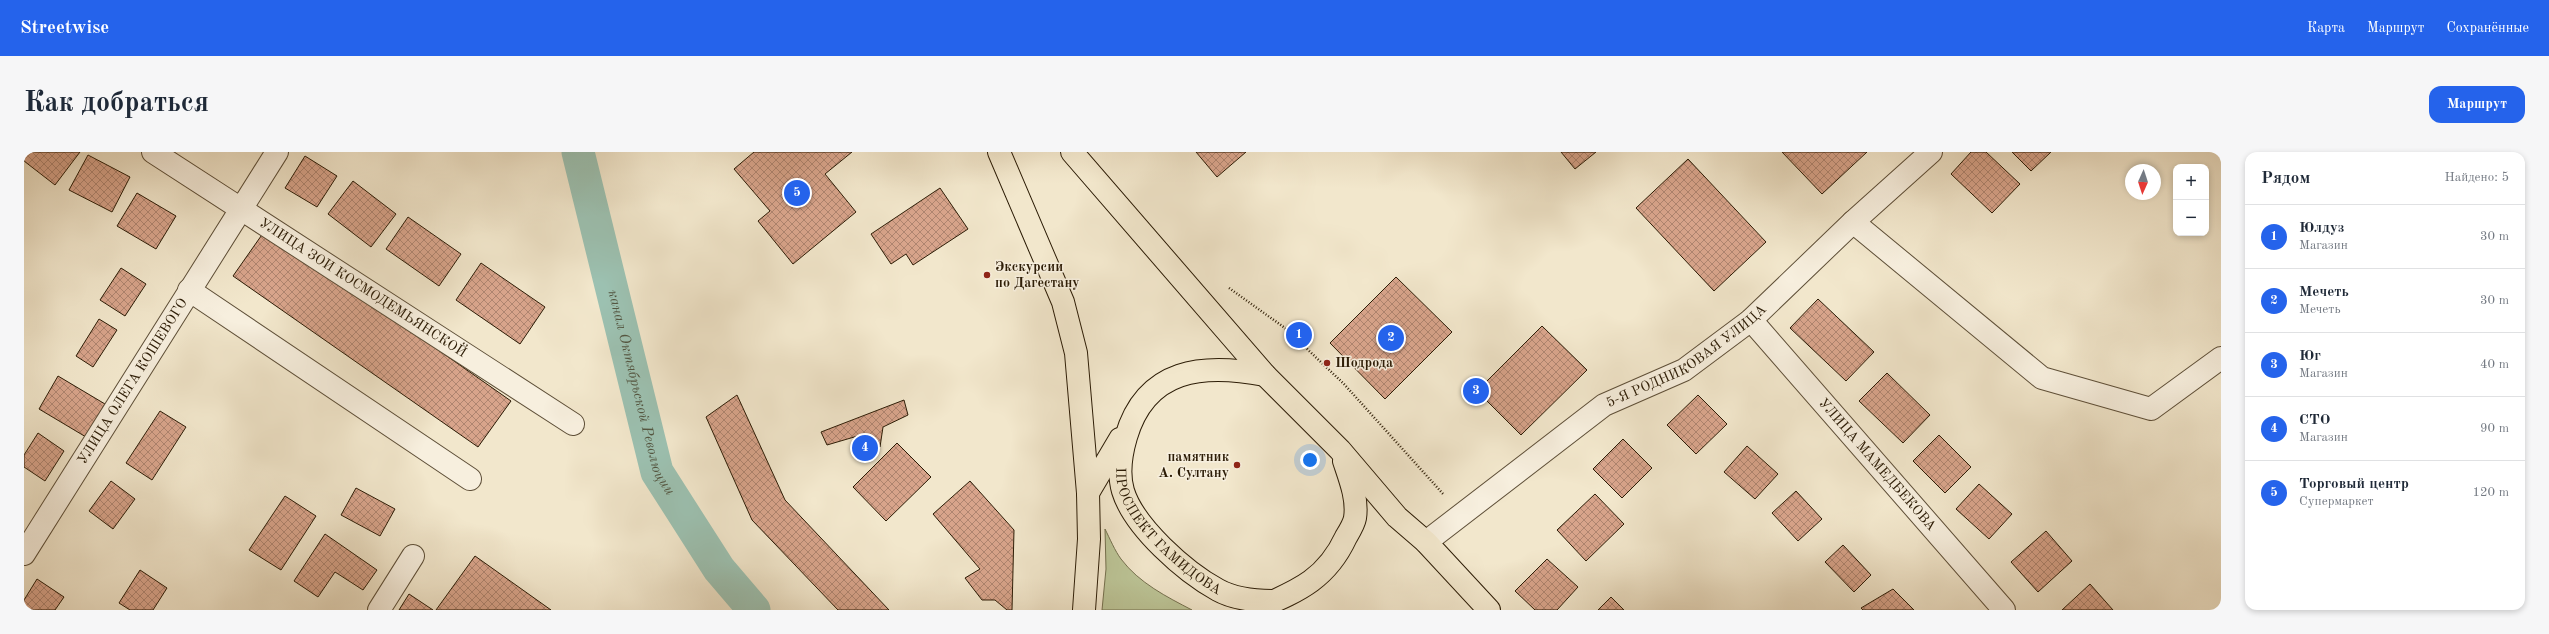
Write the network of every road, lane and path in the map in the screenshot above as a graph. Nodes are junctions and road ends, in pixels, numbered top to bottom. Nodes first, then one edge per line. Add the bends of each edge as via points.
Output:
1 (277, 152) edge
2 (999, 152) edge
3 (1072, 152) edge
4 (1931, 152) edge
5 (167, 156) edge
6 (240, 209) junction
7 (1853, 222) junction
8 (1225, 284) dead end
9 (189, 290) junction
10 (1751, 320) junction
11 (2221, 358) edge
12 (1265, 375) junction
13 (1131, 419) junction
14 (1082, 422) junction
15 (573, 424) dead end
16 (1340, 450) junction
17 (1106, 462) junction
18 (470, 479) dead end
19 (1123, 491) junction
20 (1088, 493) junction
21 (1462, 514) junction
22 (1426, 542) junction
23 (24, 554) edge
24 (413, 556) dead end
25 (1261, 607) edge
26 (379, 610) edge
27 (1084, 610) edge
28 (1489, 610) edge
29 (2004, 610) edge

1 - 6 street, УЛИЦА ОЛЕГА КОШЕВОГО
2 - 14 main road via 1063,302 1076,353
3 - 12 main road
4 - 7 street, 5-Я РОДНИКОВАЯ УЛИЦА
5 - 6 street, УЛИЦА ЗОИ КОСМОДЕМЬЯНСКОЙ
6 - 9 street, УЛИЦА ОЛЕГА КОШЕВОГО
6 - 15 street, УЛИЦА ЗОИ КОСМОДЕМЬЯНСКОЙ
7 - 10 street, 5-Я РОДНИКОВАЯ УЛИЦА
7 - 11 street via 2042,378 2151,409
8 - 21 path via 1285,328 1338,379
9 - 18 street
9 - 23 street, УЛИЦА ОЛЕГА КОШЕВОГО
10 - 21 street, 5-Я РОДНИКОВАЯ УЛИЦА via 1684,370 1604,405
10 - 29 street, УЛИЦА МАМЕДБЕКОВА
12 - 13 main road, ПРОСПЕКТ ГАМИДОВА via 1231,368 1194,371 1169,379 1146,396
12 - 16 main road, ПРОСПЕКТ ГАМИДОВА
13 - 17 main road
13 - 19 main road, ПРОСПЕКТ ГАМИДОВА via 1120,465
14 - 17 main road
14 - 20 main road
16 - 22 main road via 1397,517
16 - 25 main road, ПРОСПЕКТ ГАМИДОВА via 1354,492 1355,518 1334,559 1318,578 1296,592
17 - 19 main road
17 - 20 main road
19 - 25 main road, ПРОСПЕКТ ГАМИДОВА via 1142,524 1173,559 1218,591 1254,601
20 - 27 main road via 1089,539
21 - 22 street, 5-Я РОДНИКОВАЯ УЛИЦА
22 - 28 main road
24 - 26 street

